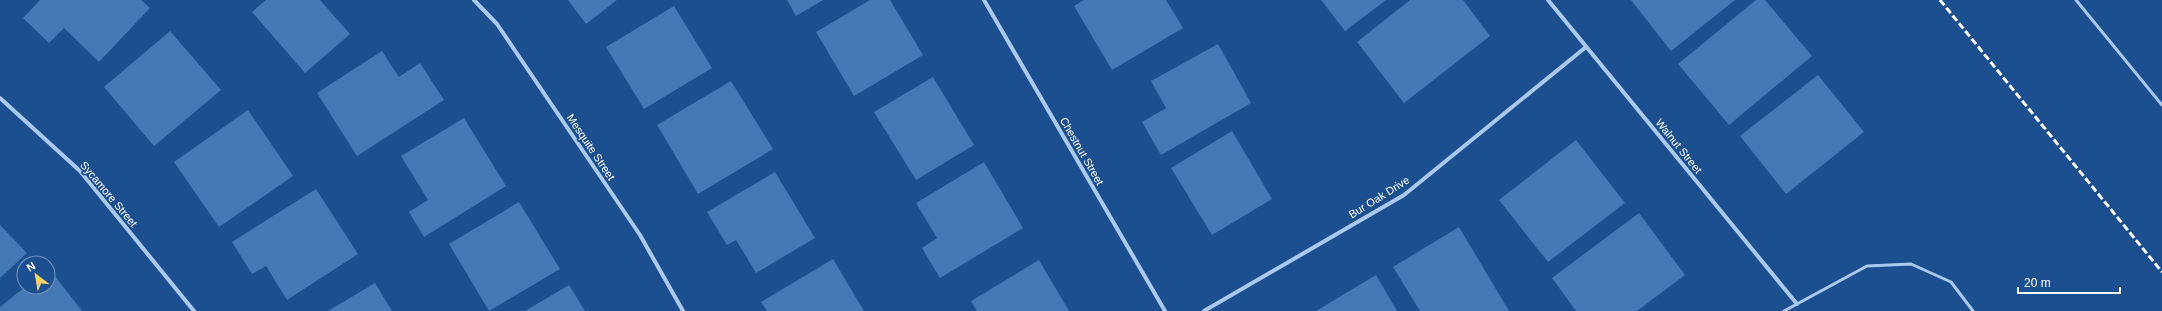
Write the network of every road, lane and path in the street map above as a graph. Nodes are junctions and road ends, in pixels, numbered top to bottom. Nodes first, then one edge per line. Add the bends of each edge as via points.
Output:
1 (474, 0) edge
2 (984, 0) edge
3 (1548, 0) edge
4 (2076, 0) edge
5 (1586, 47) junction
6 (0, 98) edge
7 (2162, 105) edge
8 (1797, 304) junction
9 (194, 311) edge
10 (683, 311) edge
11 (1165, 311) edge
12 (1204, 311) edge
13 (1784, 311) edge
14 (1973, 311) edge

1 - 10 street, Mesquite Street via 496,24 640,235
2 - 11 street, Chestnut Street
3 - 5 street, Walnut Street
4 - 7 lane
5 - 8 street, Walnut Street
5 - 12 street, Bur Oak Drive via 1404,195
6 - 9 street, Sycamore Street via 80,171
8 - 13 lane
8 - 14 lane via 1867,266 1911,264 1951,282

